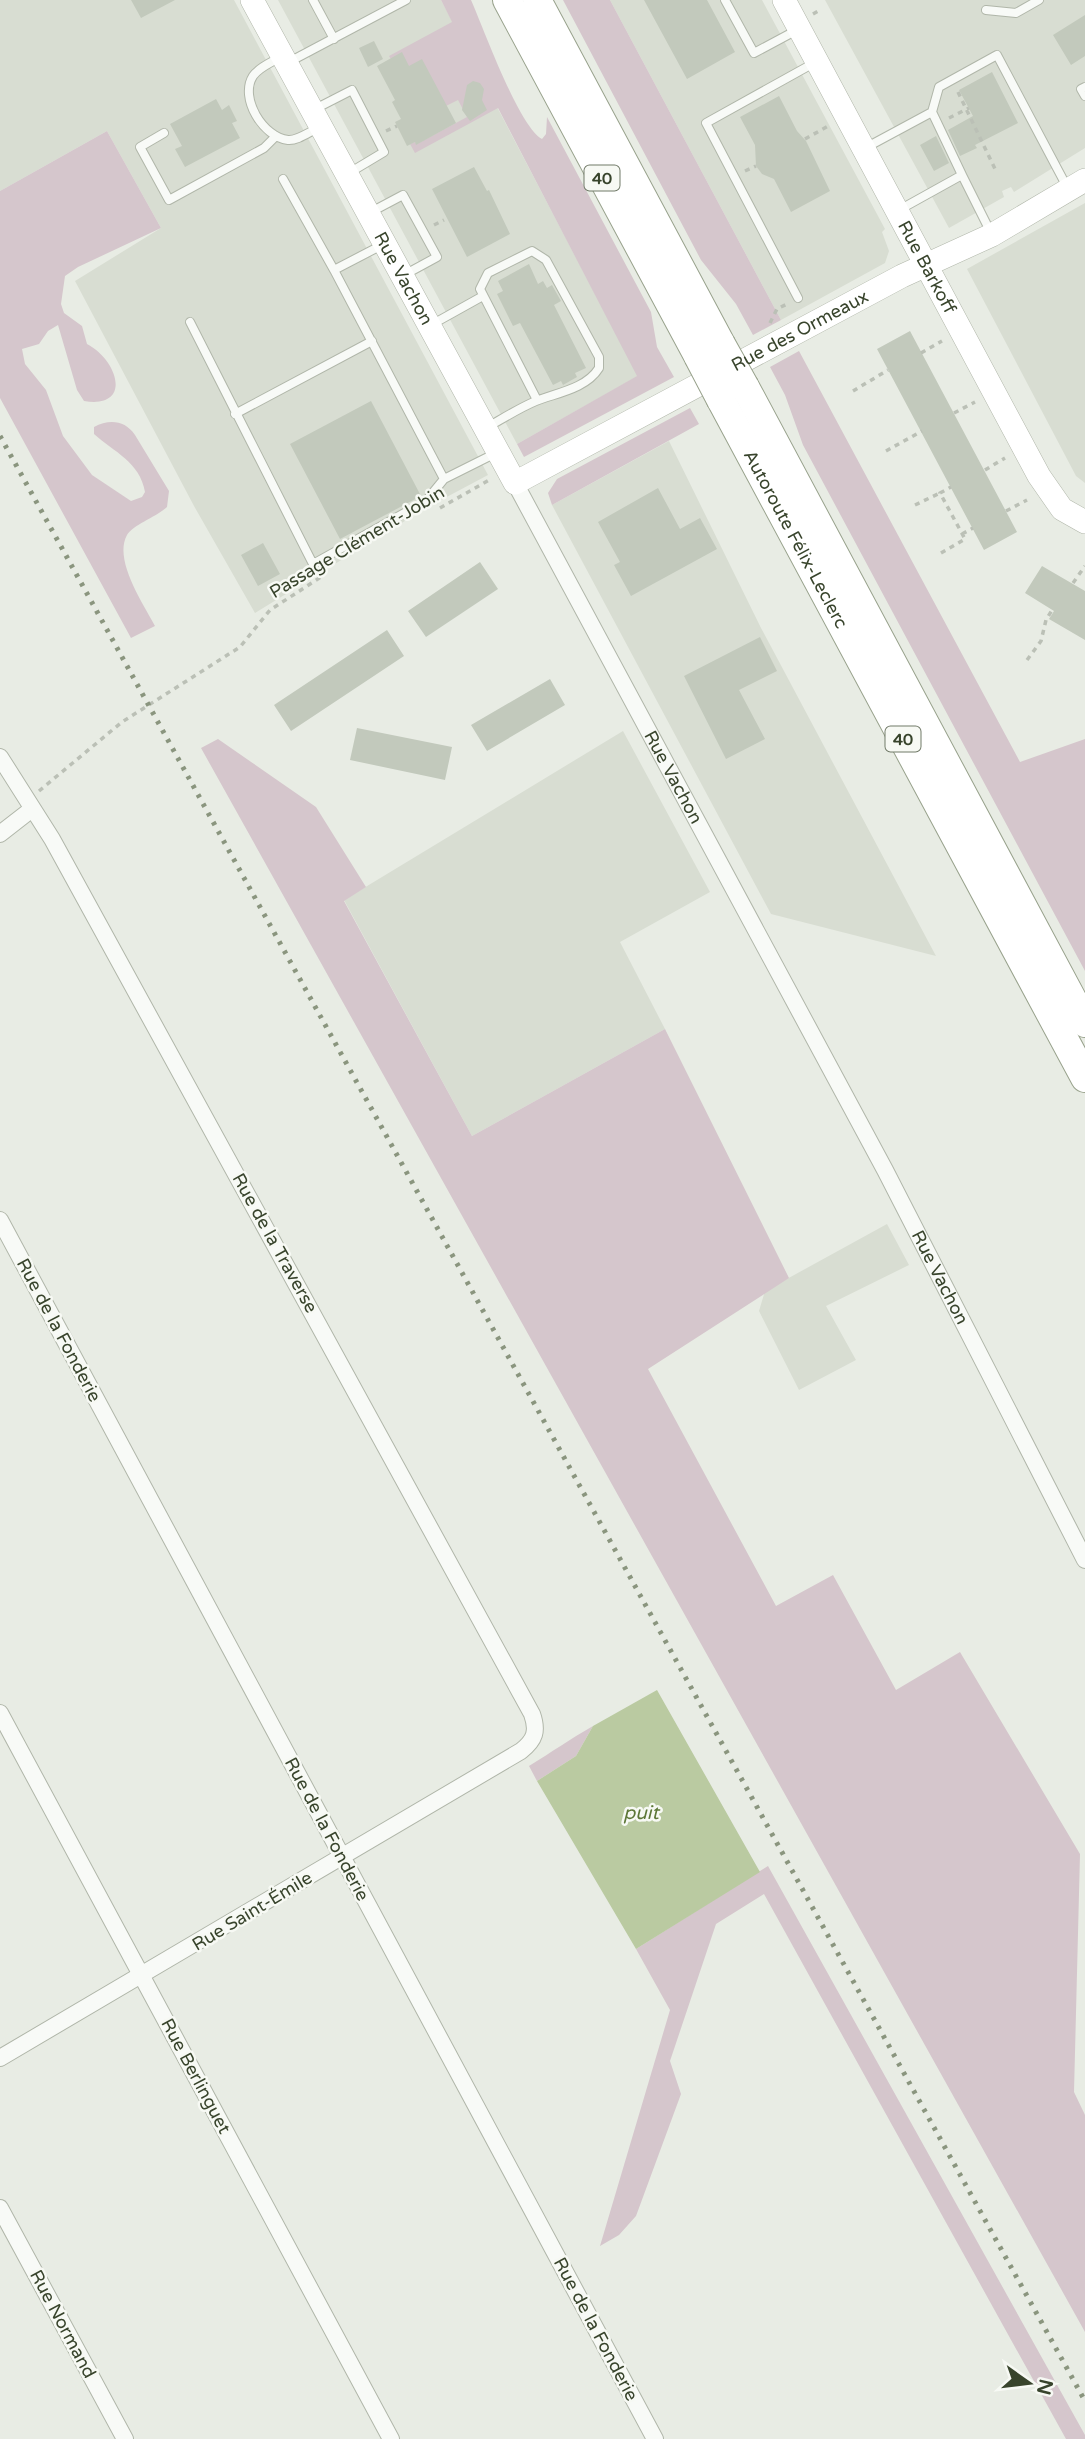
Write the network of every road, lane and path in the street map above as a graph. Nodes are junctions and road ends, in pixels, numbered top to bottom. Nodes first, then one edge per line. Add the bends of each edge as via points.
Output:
1 (252, 0) edge
2 (313, 0) edge
3 (406, 0) edge
4 (506, 0) edge
5 (537, 0) edge
6 (726, 0) edge
7 (784, 0) edge
8 (1039, 0) edge
9 (820, 9) dead end
10 (986, 10) dead end
11 (806, 21) junction
12 (334, 39) junction
13 (284, 60) junction
14 (817, 61) junction
15 (1085, 87) edge
16 (955, 88) dead end
17 (1085, 96) edge
18 (967, 108) junction
19 (932, 112) junction
20 (316, 119) junction
21 (938, 125) junction
22 (829, 126) dead end
23 (164, 133) dead end
24 (276, 136) junction
25 (805, 139) dead end
26 (864, 149) junction
27 (995, 169) dead end
28 (346, 174) junction
29 (962, 175) junction
30 (283, 179) dead end
31 (1077, 185) edge
32 (898, 211) junction
33 (367, 213) junction
34 (992, 235) junction
35 (384, 244) junction
36 (926, 265) junction
37 (334, 270) junction
38 (401, 276) junction
39 (483, 296) junction
40 (798, 298) dead end
41 (190, 322) dead end
42 (428, 327) junction
43 (372, 341) junction
44 (942, 341) dead end
45 (710, 350) junction
46 (921, 353) dead end
47 (888, 370) dead end
48 (853, 391) dead end
49 (733, 393) junction
50 (537, 400) junction
51 (975, 402) dead end
52 (954, 413) dead end
53 (235, 414) junction
54 (484, 430) junction
55 (922, 431) dead end
56 (886, 451) dead end
57 (496, 453) junction
58 (1005, 458) dead end
59 (985, 470) dead end
60 (444, 479) junction
61 (503, 481) junction
62 (951, 487) dead end
63 (940, 493) junction
64 (1027, 499) dead end
65 (915, 505) dead end
66 (1006, 511) dead end
67 (432, 512) dead end
68 (1085, 522) edge
69 (973, 528) dead end
70 (962, 534) junction
71 (941, 553) dead end
72 (1085, 566) edge
73 (326, 574) dead end
74 (1073, 583) dead end
75 (1052, 610) dead end
76 (1027, 660) dead end
77 (0, 757) edge
78 (43, 789) dead end
79 (32, 809) junction
80 (0, 834) edge
81 (1085, 1023) edge
82 (1085, 1078) edge
83 (0, 1220) edge
84 (1085, 1560) edge
85 (0, 1713) edge
86 (535, 1736) joint
87 (343, 1857) junction
88 (143, 1976) junction
89 (0, 2058) edge
90 (0, 2208) edge
91 (125, 2439) edge
92 (391, 2439) edge
93 (655, 2439) edge

1 - 13 street, Rue Vachon
2 - 12 lane
3 - 12 lane
4 - 45 highway, Autoroute Félix-Leclerc / 40
5 - 45 highway, Autoroute Félix-Leclerc / 40
6 - 11 lane via 754,53
7 - 11 street, Rue Barkoff
8 - 10 lane via 1016,13
9 - 11 path
11 - 14 street, Rue Barkoff
12 - 13 lane
13 - 20 street, Rue Vachon
13 - 24 lane via 256,74 249,90 254,111
14 - 26 street, Rue Barkoff
14 - 40 lane via 706,123
15 - 17 lane via 1081,89
16 - 18 path
18 - 21 path
18 - 27 path
19 - 21 lane
19 - 26 lane
19 - 31 lane via 939,87 997,55
20 - 24 lane via 292,140
20 - 28 street, Rue Vachon
20 - 28 lane via 352,90 384,152
21 - 29 lane
22 - 25 path
23 - 24 lane via 140,147 169,200 264,148
26 - 32 street, Rue Barkoff
28 - 33 street, Rue Vachon
29 - 32 lane
29 - 34 lane
30 - 37 lane
31 - 34 street, Rue des Ormeaux
32 - 36 street, Rue Barkoff
33 - 35 street, Rue Vachon
33 - 38 lane via 403,195 437,257
34 - 36 street, Rue des Ormeaux
35 - 37 lane
35 - 38 street, Rue Vachon
36 - 61 street, Rue des Ormeaux
36 - 68 street, Rue Barkoff via 1049,492 1062,509
37 - 43 lane
38 - 42 street, Rue Vachon
39 - 42 lane
39 - 50 lane
39 - 50 lane via 480,289 488,273 528,252 540,254 599,357 594,375 556,396
41 - 53 lane
42 - 54 street, Rue Vachon
43 - 53 lane
43 - 60 lane
44 - 46 path
45 - 49 highway, Autoroute Félix-Leclerc / 40, bridge
47 - 48 path
49 - 81 highway, Autoroute Félix-Leclerc / 40
49 - 82 highway, Autoroute Félix-Leclerc / 40
50 - 54 lane
51 - 52 path
53 - 60 lane via 313,564 426,501
54 - 57 street, Rue Vachon
55 - 56 path
57 - 60 lane
57 - 61 street, Rue Vachon
58 - 59 path
61 - 67 path, Passage Clément-Jobin
61 - 84 street, Rue Vachon via 878,1158
62 - 63 path
63 - 65 path
63 - 70 path
64 - 66 path
69 - 70 path
70 - 71 path via 965,539
72 - 74 path
73 - 78 path, Passage Clément-Jobin via 270,610 240,647 122,722
75 - 76 path via 1041,641
77 - 79 street, Rue de la Traverse
79 - 80 street
79 - 86 street, Rue de la Traverse via 526,1702 535,1722
83 - 87 street, Rue de la Fonderie
85 - 88 street, Rue Berlinguet
86 - 87 street, Rue Saint-Émile via 521,1751
87 - 88 street, Rue Saint-Émile
87 - 93 street, Rue de la Fonderie
88 - 89 street, Rue Saint-Émile
88 - 92 street, Rue Berlinguet
90 - 91 street, Rue Normand

